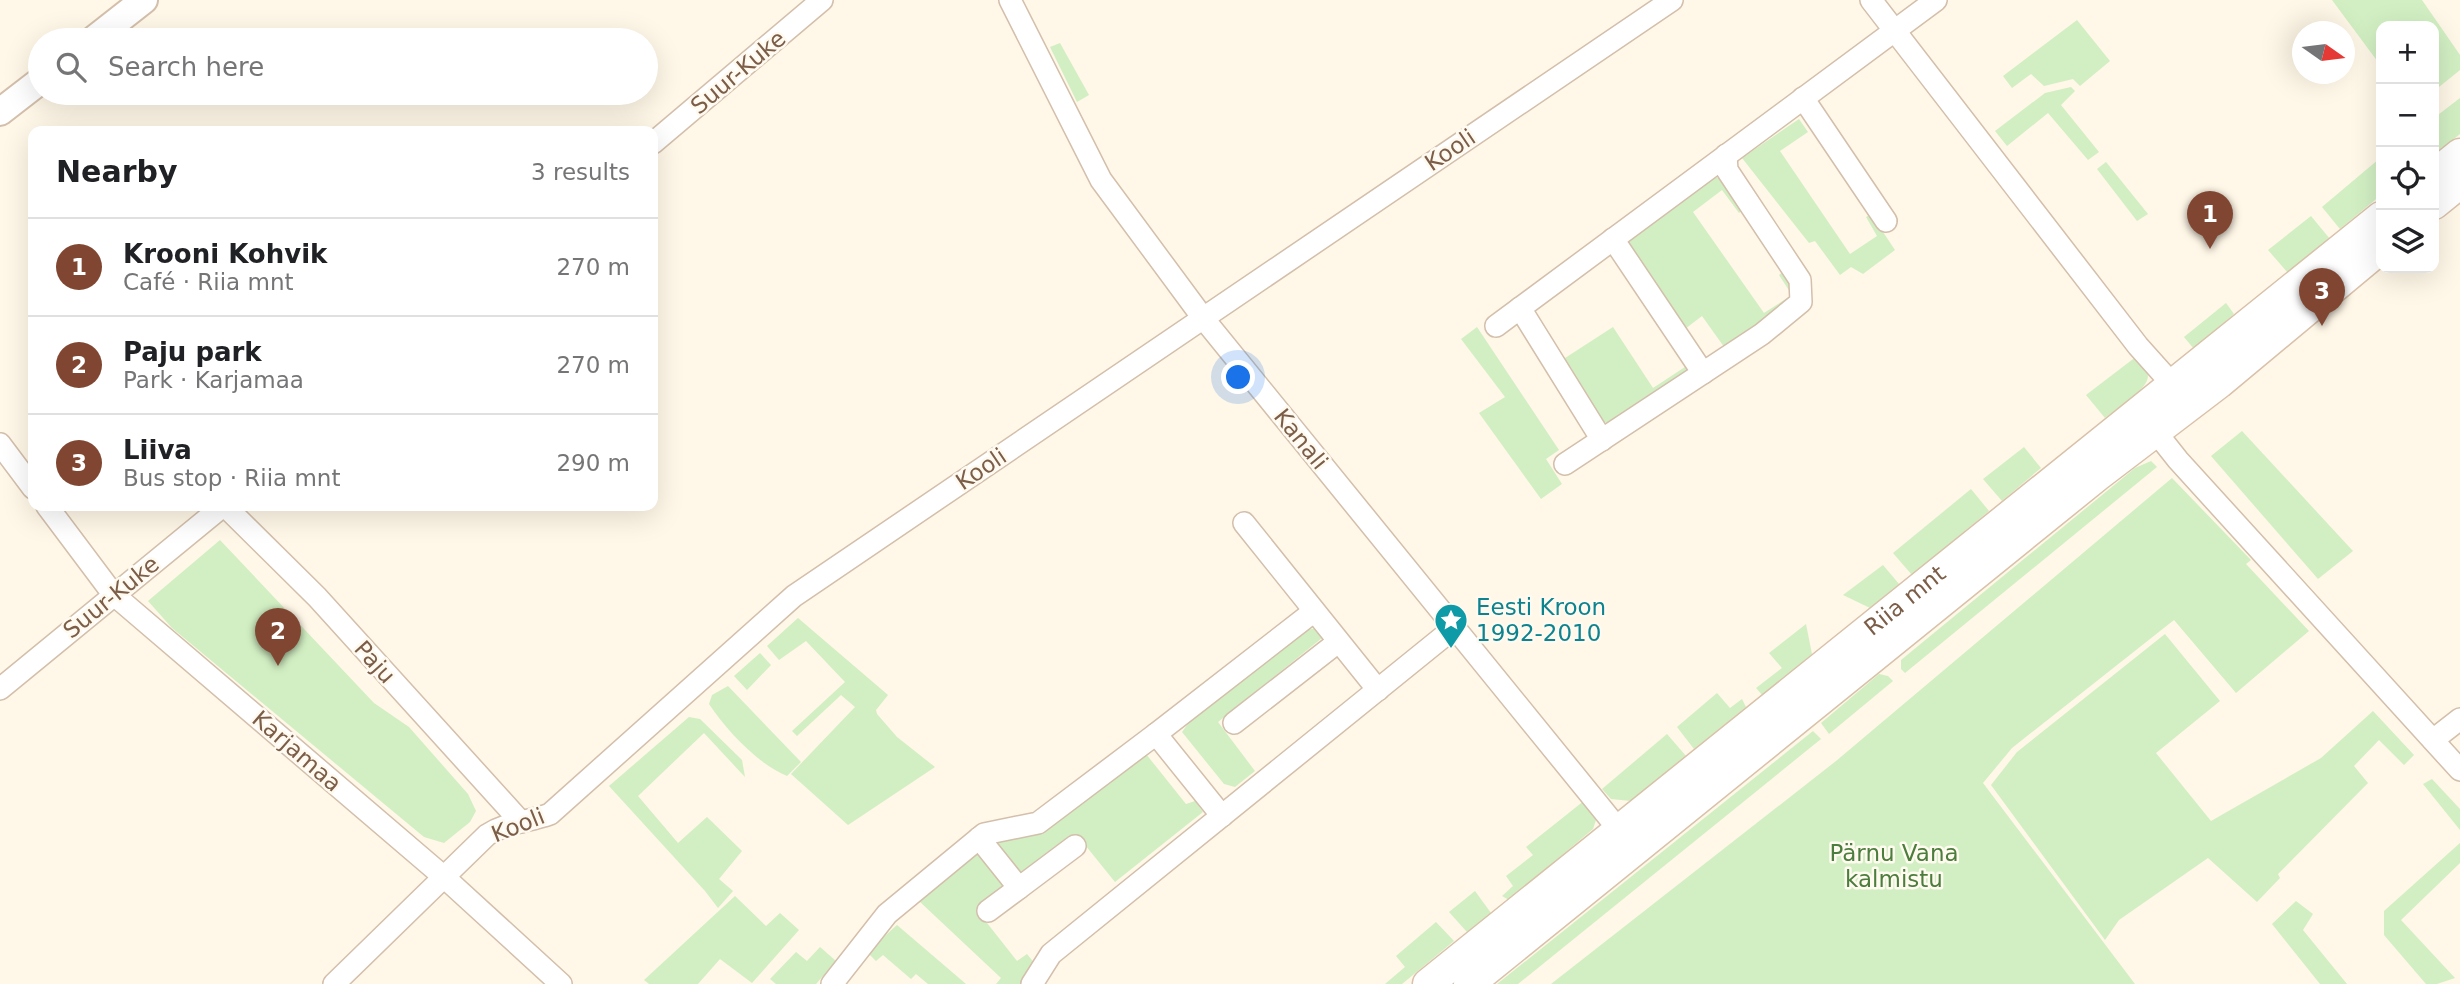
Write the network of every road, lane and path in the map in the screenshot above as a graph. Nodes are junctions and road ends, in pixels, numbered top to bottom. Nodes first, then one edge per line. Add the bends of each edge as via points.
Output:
1 (144, 0) edge
2 (822, 0) edge
3 (1010, 0) edge
4 (1672, 0) edge
5 (1871, 0) edge
6 (1936, 0) edge
7 (108, 28) edge
8 (1896, 30) junction
9 (28, 90) edge
10 (1802, 99) junction
11 (0, 112) edge
12 (658, 139) edge
13 (2460, 154) edge
14 (1726, 155) junction
15 (2439, 171) edge
16 (2460, 183) edge
17 (2439, 200) edge
18 (1886, 221) dead end
19 (2376, 221) edge
20 (1613, 239) junction
21 (2376, 252) edge
22 (1520, 308) junction
23 (1203, 318) junction
24 (1496, 326) dead end
25 (1703, 373) junction
26 (2182, 394) junction
27 (2151, 417) junction
28 (1602, 440) junction
29 (0, 444) edge
30 (1565, 464) dead end
31 (28, 481) edge
32 (51, 511) edge
33 (218, 511) edge
34 (229, 511) edge
35 (1244, 523) dead end
36 (113, 594) junction
37 (1313, 612) junction
38 (1454, 628) junction
39 (1338, 642) junction
40 (0, 689) edge
41 (1378, 690) junction
42 (2460, 719) edge
43 (1234, 723) dead end
44 (1156, 734) junction
45 (2432, 740) junction
46 (2460, 770) edge
47 (1222, 816) junction
48 (521, 822) junction
49 (979, 838) junction
50 (1627, 839) junction
51 (1075, 846) dead end
52 (444, 877) junction
53 (1019, 888) junction
54 (988, 911) dead end
55 (836, 983) edge
56 (334, 984) edge
57 (561, 984) edge
58 (1032, 984) edge
59 (1428, 984) edge
60 (1469, 984) edge

1 - 7 street
2 - 12 street, Suur-Kuke
3 - 23 street, Kanali via 1101,180
4 - 23 street, Kooli
5 - 8 street
6 - 8 street
8 - 10 street
8 - 26 street via 2138,346
9 - 11 street
10 - 14 street
10 - 18 street
13 - 15 main road
14 - 20 street
14 - 25 street via 1727,170 1800,280 1801,302
16 - 17 main road
19 - 26 main road, Riia mnt
20 - 22 street
20 - 25 street
21 - 26 main road, Riia mnt via 2230,374
22 - 24 street
22 - 28 street
23 - 38 street, Kanali
23 - 48 street, Kooli via 794,596 550,814
25 - 28 street
26 - 27 main road, Riia mnt
27 - 45 street via 2187,471
27 - 50 main road, Riia mnt
28 - 30 street
29 - 31 street
32 - 36 street, Karjamaa
33 - 36 street, Suur-Kuke
34 - 48 street, Paju via 317,597
35 - 37 street
36 - 40 street, Suur-Kuke
36 - 52 street, Karjamaa
37 - 39 street
37 - 44 street
38 - 41 street
38 - 50 street, Kanali
39 - 41 street
39 - 43 street
41 - 47 street
42 - 45 street
44 - 47 street
44 - 49 street via 1038,823
45 - 46 street
47 - 58 street via 1051,954
48 - 52 street, Kooli via 488,835
49 - 53 street
49 - 55 street via 887,914
50 - 59 main road, Riia mnt
50 - 60 main road, Riia mnt
51 - 53 street
52 - 56 street, Kooli
52 - 57 street, Karjamaa
53 - 54 street

